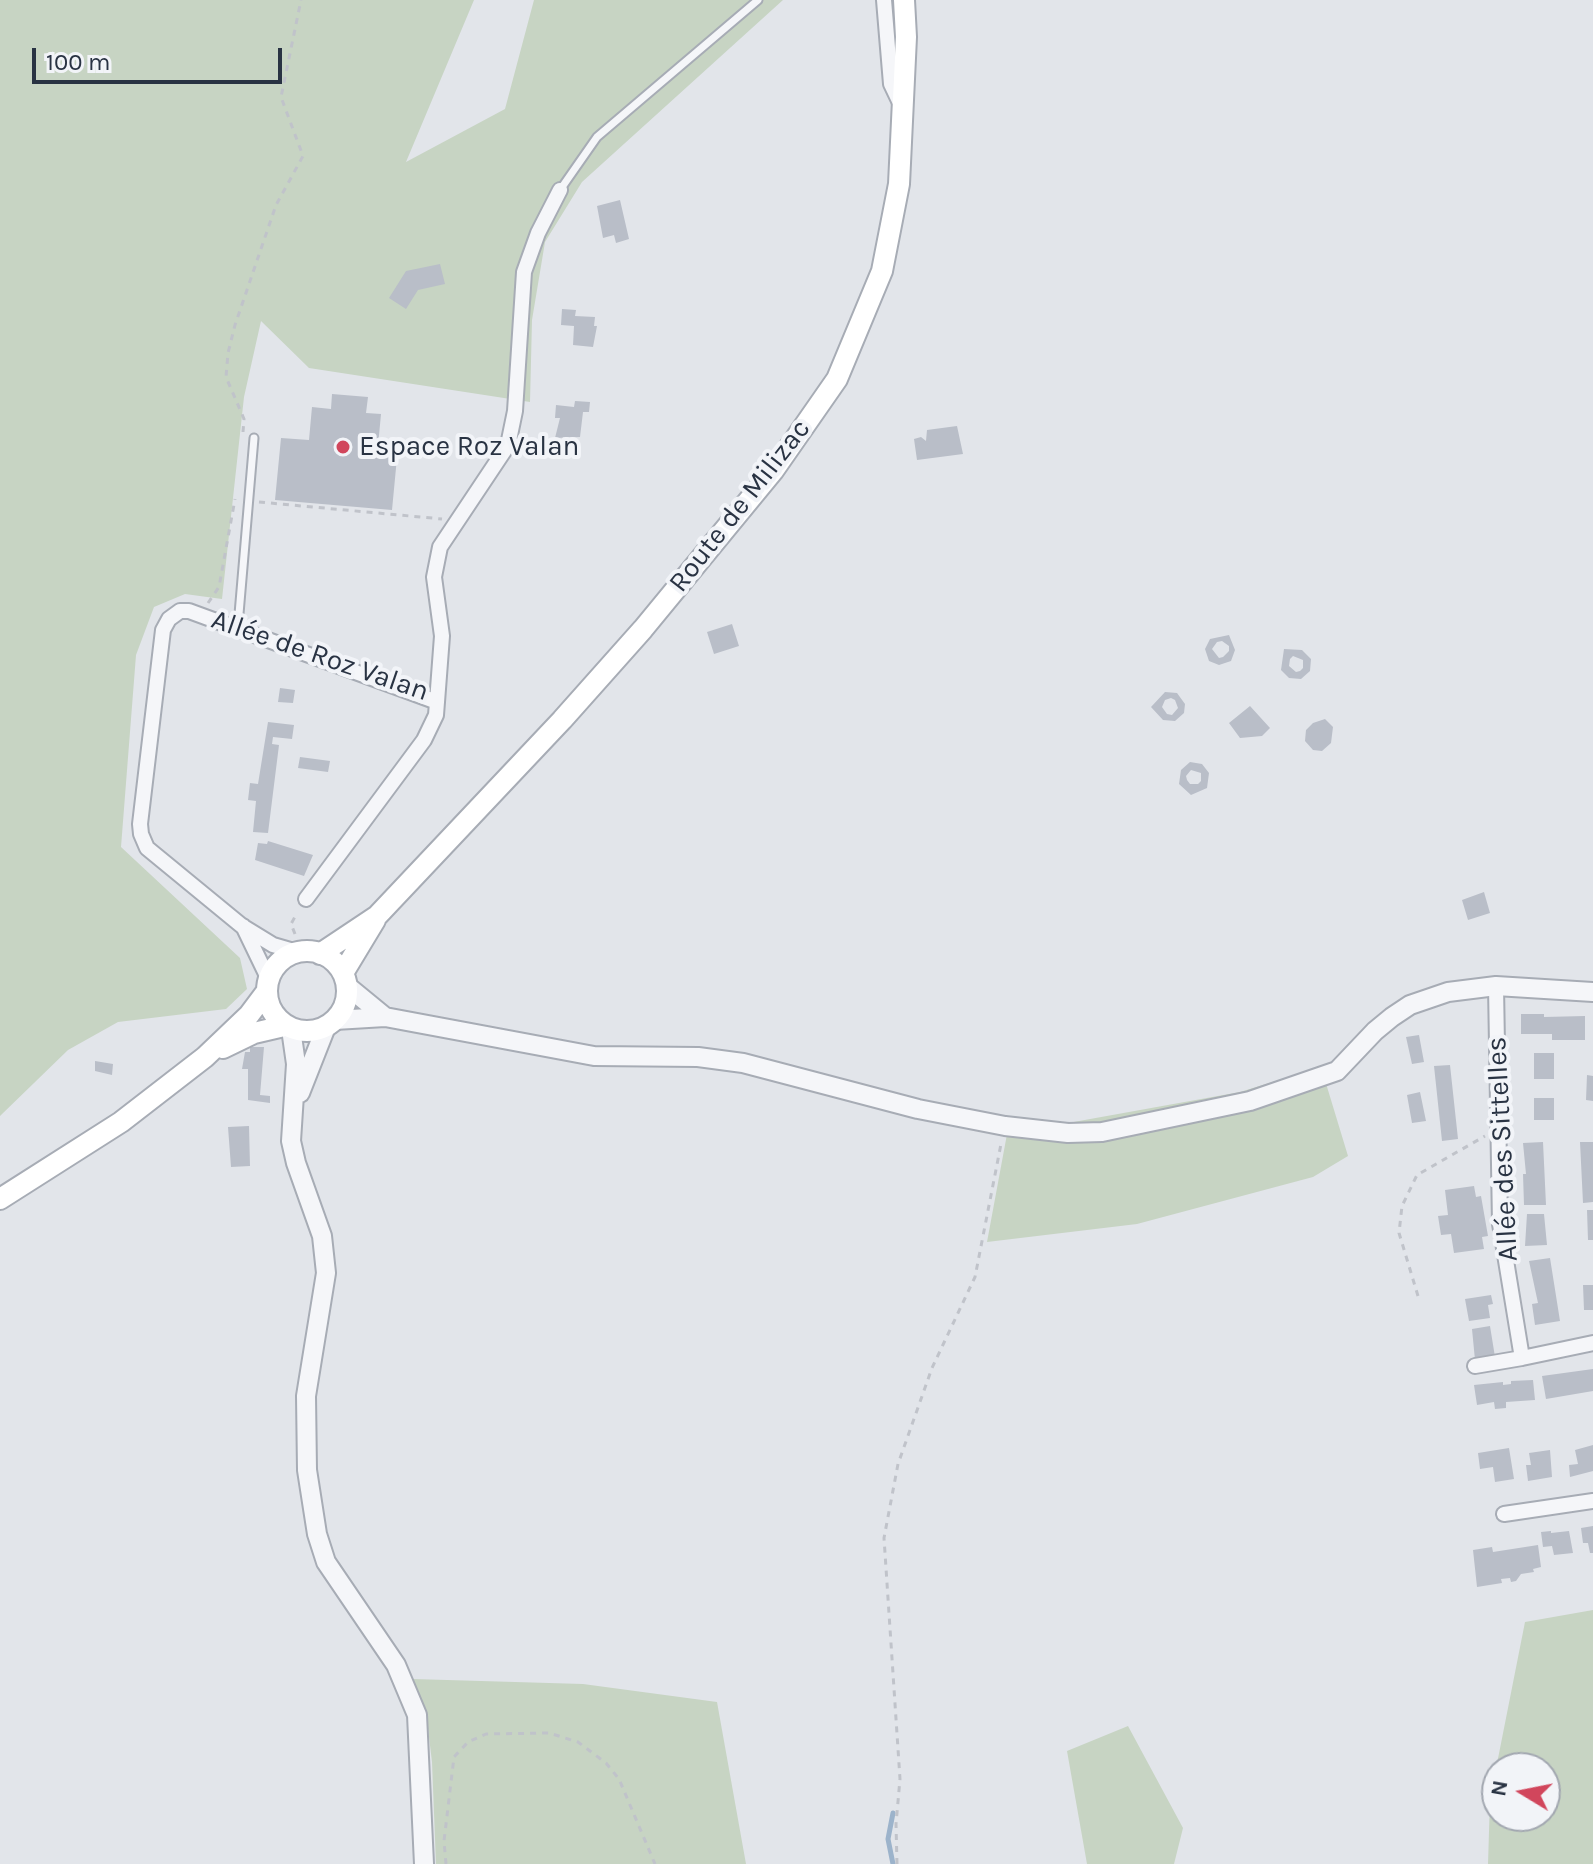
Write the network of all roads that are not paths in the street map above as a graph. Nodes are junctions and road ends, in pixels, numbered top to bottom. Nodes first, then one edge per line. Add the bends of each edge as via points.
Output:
1 (758, 0) edge
2 (884, 0) edge
3 (904, 0) edge
4 (904, 110) junction
5 (560, 190) joint
6 (254, 438) dead end
7 (231, 627) junction
8 (437, 702) junction
9 (306, 899) road end
10 (377, 916) junction
11 (242, 926) junction
12 (306, 953) junction
13 (345, 979) junction
14 (268, 985) junction
15 (1496, 986) junction
16 (1593, 992) edge
17 (385, 1017) junction
18 (331, 1023) junction
19 (288, 1027) junction
20 (205, 1057) junction
21 (293, 1114) junction
22 (0, 1199) edge
23 (1593, 1343) edge
24 (1522, 1358) junction
25 (1475, 1366) dead end
26 (1593, 1501) edge
27 (1504, 1514) dead end
28 (424, 1864) edge

1 - 5 lane via 597,137
2 - 4 street via 891,84
3 - 4 main road, Route de Milizac
4 - 10 main road, Route de Milizac via 899,184 882,271 837,379 773,471 643,629
5 - 8 street, Allée de Roz Valan via 524,272 508,445 440,547 434,577 442,636
6 - 7 lane via 239,614
7 - 8 street, Allée de Roz Valan
7 - 11 street, Allée de Roz Valan via 180,611 163,630 140,824 147,848
8 - 9 street via 424,740
10 - 12 main road, Route de Milizac
10 - 13 main road, Route de Milizac
11 - 12 street, Allée de Roz Valan via 273,945
11 - 14 street, Allée de Roz Valan
12 - 13 main road via 337,964
12 - 14 main road via 279,962
13 - 17 street
13 - 18 main road via 343,1008
14 - 19 main road via 272,1014
14 - 20 main road via 249,1015
15 - 16 street
15 - 17 street via 1448,992 1410,1005 1375,1031 1337,1071 1250,1101 1102,1132 1068,1133 918,1109 743,1063 594,1056
15 - 24 street, Allée des Sittelles via 1500,1224
17 - 18 street
18 - 19 main road via 309,1031
18 - 21 street
19 - 20 main road via 254,1033
19 - 21 street via 296,1064
20 - 22 main road via 121,1122
21 - 28 street via 293,1152 322,1236 326,1273 306,1396 307,1470 317,1534 326,1562 396,1665 417,1715
23 - 24 street
24 - 25 street
26 - 27 street

